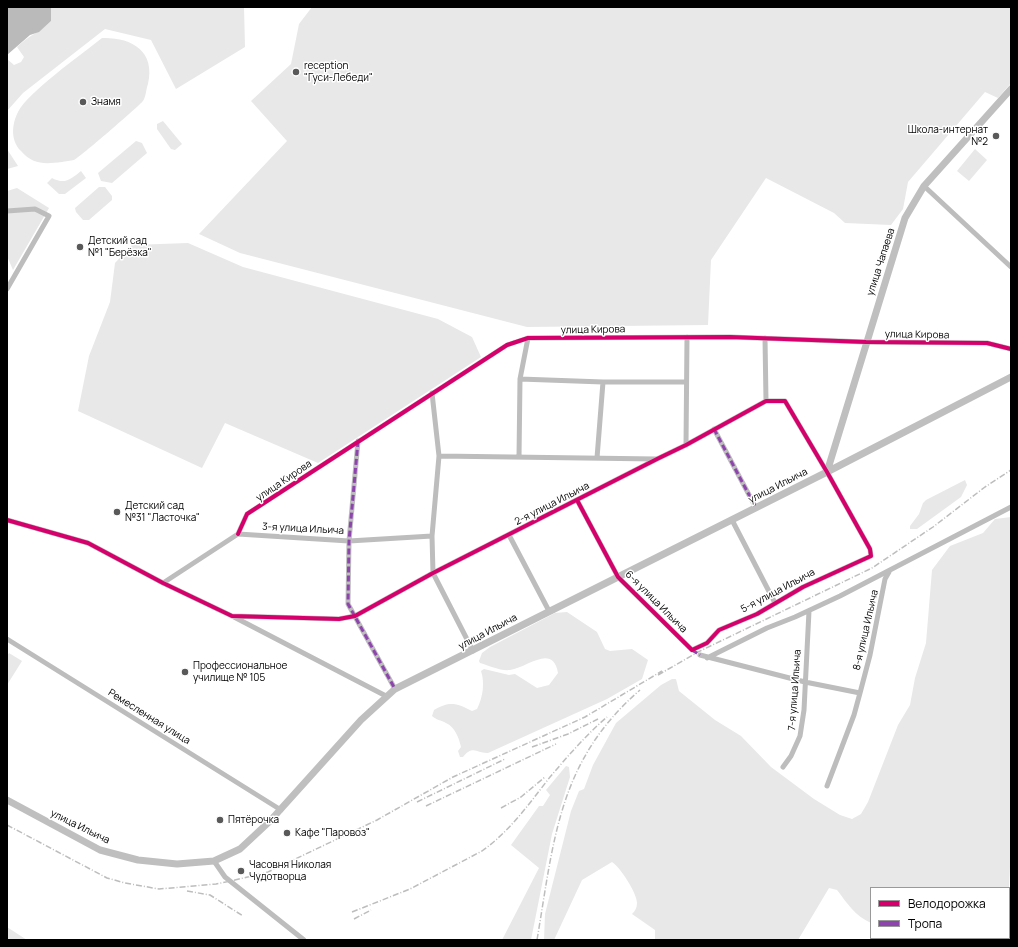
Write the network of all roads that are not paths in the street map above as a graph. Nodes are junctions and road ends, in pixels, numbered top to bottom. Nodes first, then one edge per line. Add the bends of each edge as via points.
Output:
1 (1011, 89) edge
2 (924, 186) junction
3 (7, 211) edge
4 (1011, 267) edge
5 (7, 289) edge
6 (687, 337) junction
7 (528, 338) junction
8 (765, 338) junction
9 (866, 342) junction
10 (1011, 349) edge
11 (1011, 377) edge
12 (520, 378) junction
13 (603, 382) junction
14 (686, 382) junction
15 (432, 393) junction
16 (766, 401) junction
17 (714, 429) junction
18 (358, 441) junction
19 (686, 445) junction
20 (438, 456) junction
21 (519, 457) junction
22 (598, 458) junction
23 (657, 459) junction
24 (828, 472) junction
25 (577, 500) junction
26 (1011, 507) edge
27 (756, 508) junction
28 (7, 520) edge
29 (732, 520) junction
30 (238, 534) junction
31 (509, 535) junction
32 (432, 536) junction
33 (349, 540) junction
34 (890, 571) junction
35 (433, 573) junction
36 (618, 577) junction
37 (163, 583) junction
38 (775, 603) junction
39 (549, 611) junction
40 (809, 611) junction
41 (232, 616) junction
42 (355, 616) junction
43 (7, 639) edge
44 (692, 650) joint
45 (473, 651) junction
46 (700, 655) dead end
47 (707, 658) junction
48 (805, 682) junction
49 (395, 689) junction
50 (860, 693) junction
51 (386, 696) junction
52 (783, 767) dead end
53 (827, 786) dead end
54 (7, 800) edge
55 (281, 810) junction
56 (214, 861) junction
57 (304, 940) edge

1 - 2 main road, улица Чапаева
2 - 4 street
2 - 9 main road, улица Чапаева via 905,218
3 - 5 street via 35,209 49,216
6 - 7 street, улица Кирова
6 - 8 street, улица Кирова
6 - 14 street
7 - 12 street
7 - 15 street, улица Кирова via 507,345
8 - 9 street, улица Кирова
8 - 16 street
9 - 10 street, улица Кирова via 988,343
9 - 24 main road, улица Чапаева
11 - 24 main road, улица Ильича
12 - 13 street
12 - 21 street
13 - 14 street
13 - 22 street
14 - 19 street
15 - 18 street, улица Кирова
15 - 20 street
16 - 17 street, 2-я улица Ильича
16 - 24 street via 785,402
17 - 19 street, 2-я улица Ильича
17 - 27 street
18 - 30 street, улица Кирова via 247,514
18 - 33 street
19 - 23 street, 2-я улица Ильича
20 - 21 street
20 - 32 street
21 - 22 street
22 - 23 street
23 - 25 street, 2-я улица Ильича
24 - 27 main road, улица Ильича
24 - 38 street, 5-я улица Ильича via 870,549 870,556
25 - 31 street, 2-я улица Ильича
25 - 36 street, 6-я улица Ильича
26 - 34 street
27 - 29 main road, улица Ильича
28 - 37 street, 2-я улица Ильича via 88,543
29 - 36 main road, улица Ильича
29 - 38 street
30 - 33 street, 3-я улица Ильича
30 - 37 street
31 - 35 street, 2-я улица Ильича
31 - 39 street
32 - 33 street, 3-я улица Ильича
32 - 35 street
33 - 42 street via 348,604
34 - 40 street
34 - 50 street, 8-я улица Ильича via 885,578
35 - 42 street, 2-я улица Ильича
35 - 45 street
36 - 39 main road, улица Ильича
36 - 44 street, 6-я улица Ильича
37 - 41 street, 2-я улица Ильича
38 - 44 street, 5-я улица Ильича via 757,614 719,630 707,643
39 - 45 main road, улица Ильича
40 - 47 street via 767,628
40 - 48 street, 7-я улица Ильича
41 - 42 street, 2-я улица Ильича via 339,619
41 - 51 street
42 - 49 street
43 - 55 street, Ремесленная улица
45 - 49 main road, улица Ильича
46 - 47 street
47 - 48 street
48 - 50 street
48 - 52 street, 7-я улица Ильича via 800,736
49 - 51 main road, улица Ильича
50 - 53 street
51 - 55 main road, улица Ильича via 361,720
54 - 56 main road, улица Ильича via 100,850 138,860 177,864
55 - 56 main road, улица Ильича via 240,848
56 - 57 street via 225,877

